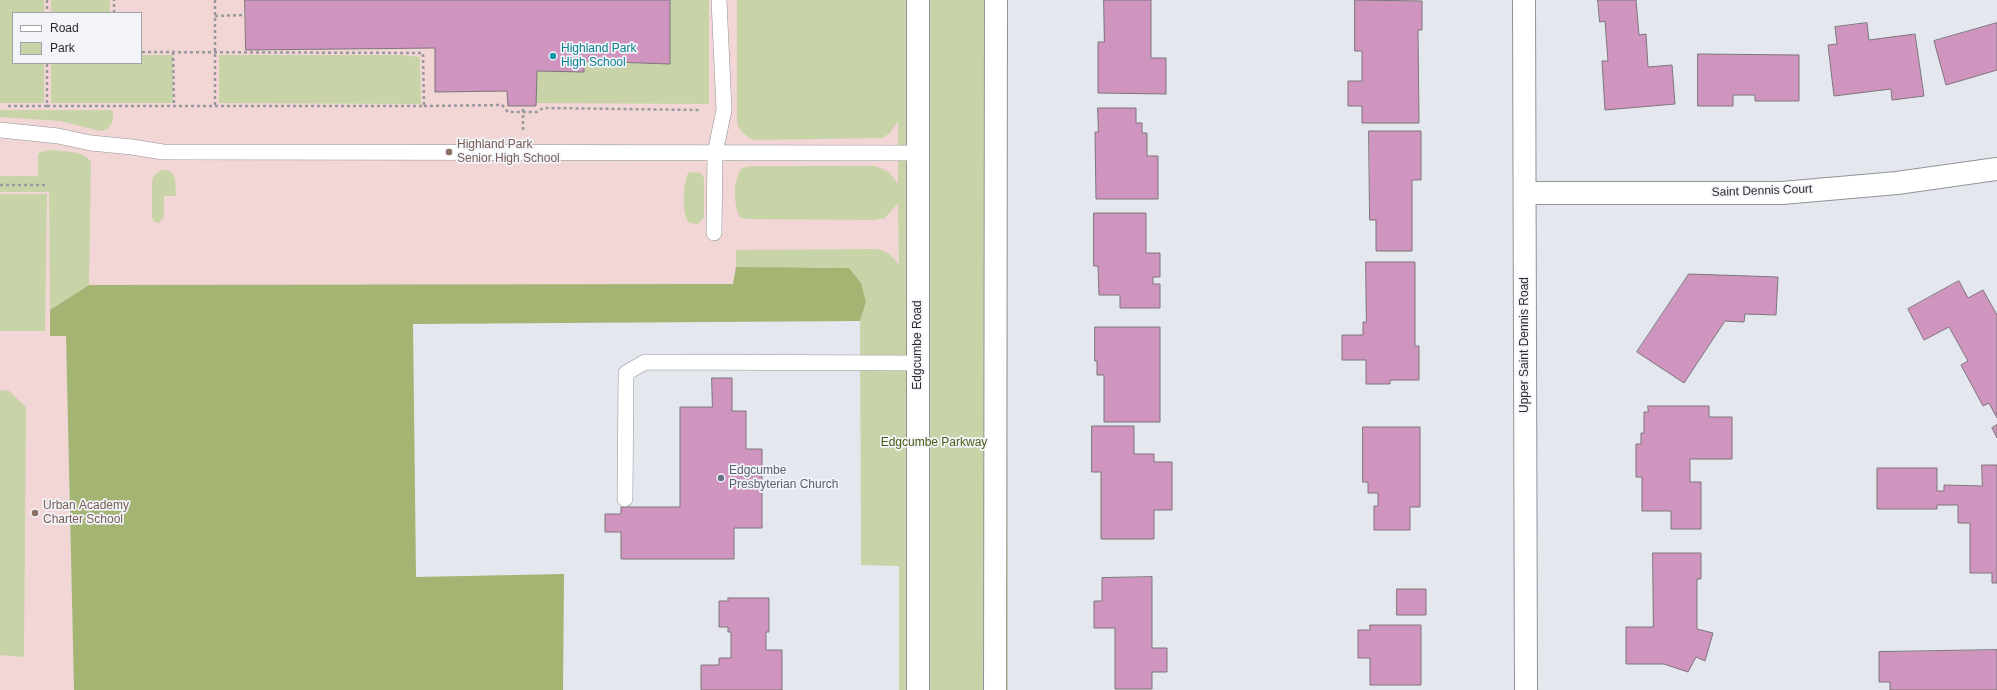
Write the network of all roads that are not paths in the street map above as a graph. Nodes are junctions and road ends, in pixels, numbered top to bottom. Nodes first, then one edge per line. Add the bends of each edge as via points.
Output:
1 (719, 0) edge
2 (918, 0) edge
3 (996, 0) edge
4 (1524, 0) edge
5 (0, 130) edge
6 (714, 153) junction
7 (918, 153) junction
8 (1995, 170) edge
9 (1525, 193) junction
10 (714, 233) dead end
11 (918, 363) junction
12 (625, 499) dead end
13 (918, 690) edge
14 (996, 690) edge
15 (1526, 690) edge

1 - 6 lane via 724,110
2 - 7 street, Edgcumbe Road
3 - 14 street
4 - 9 street, Upper Saint Dennis Road
5 - 6 lane via 162,152
6 - 7 lane
6 - 10 lane
7 - 11 street, Edgcumbe Road
8 - 9 street, Saint Dennis Court via 1897,183 1782,192
9 - 15 street, Upper Saint Dennis Road
11 - 12 lane via 645,362 626,373
11 - 13 street, Edgcumbe Road

